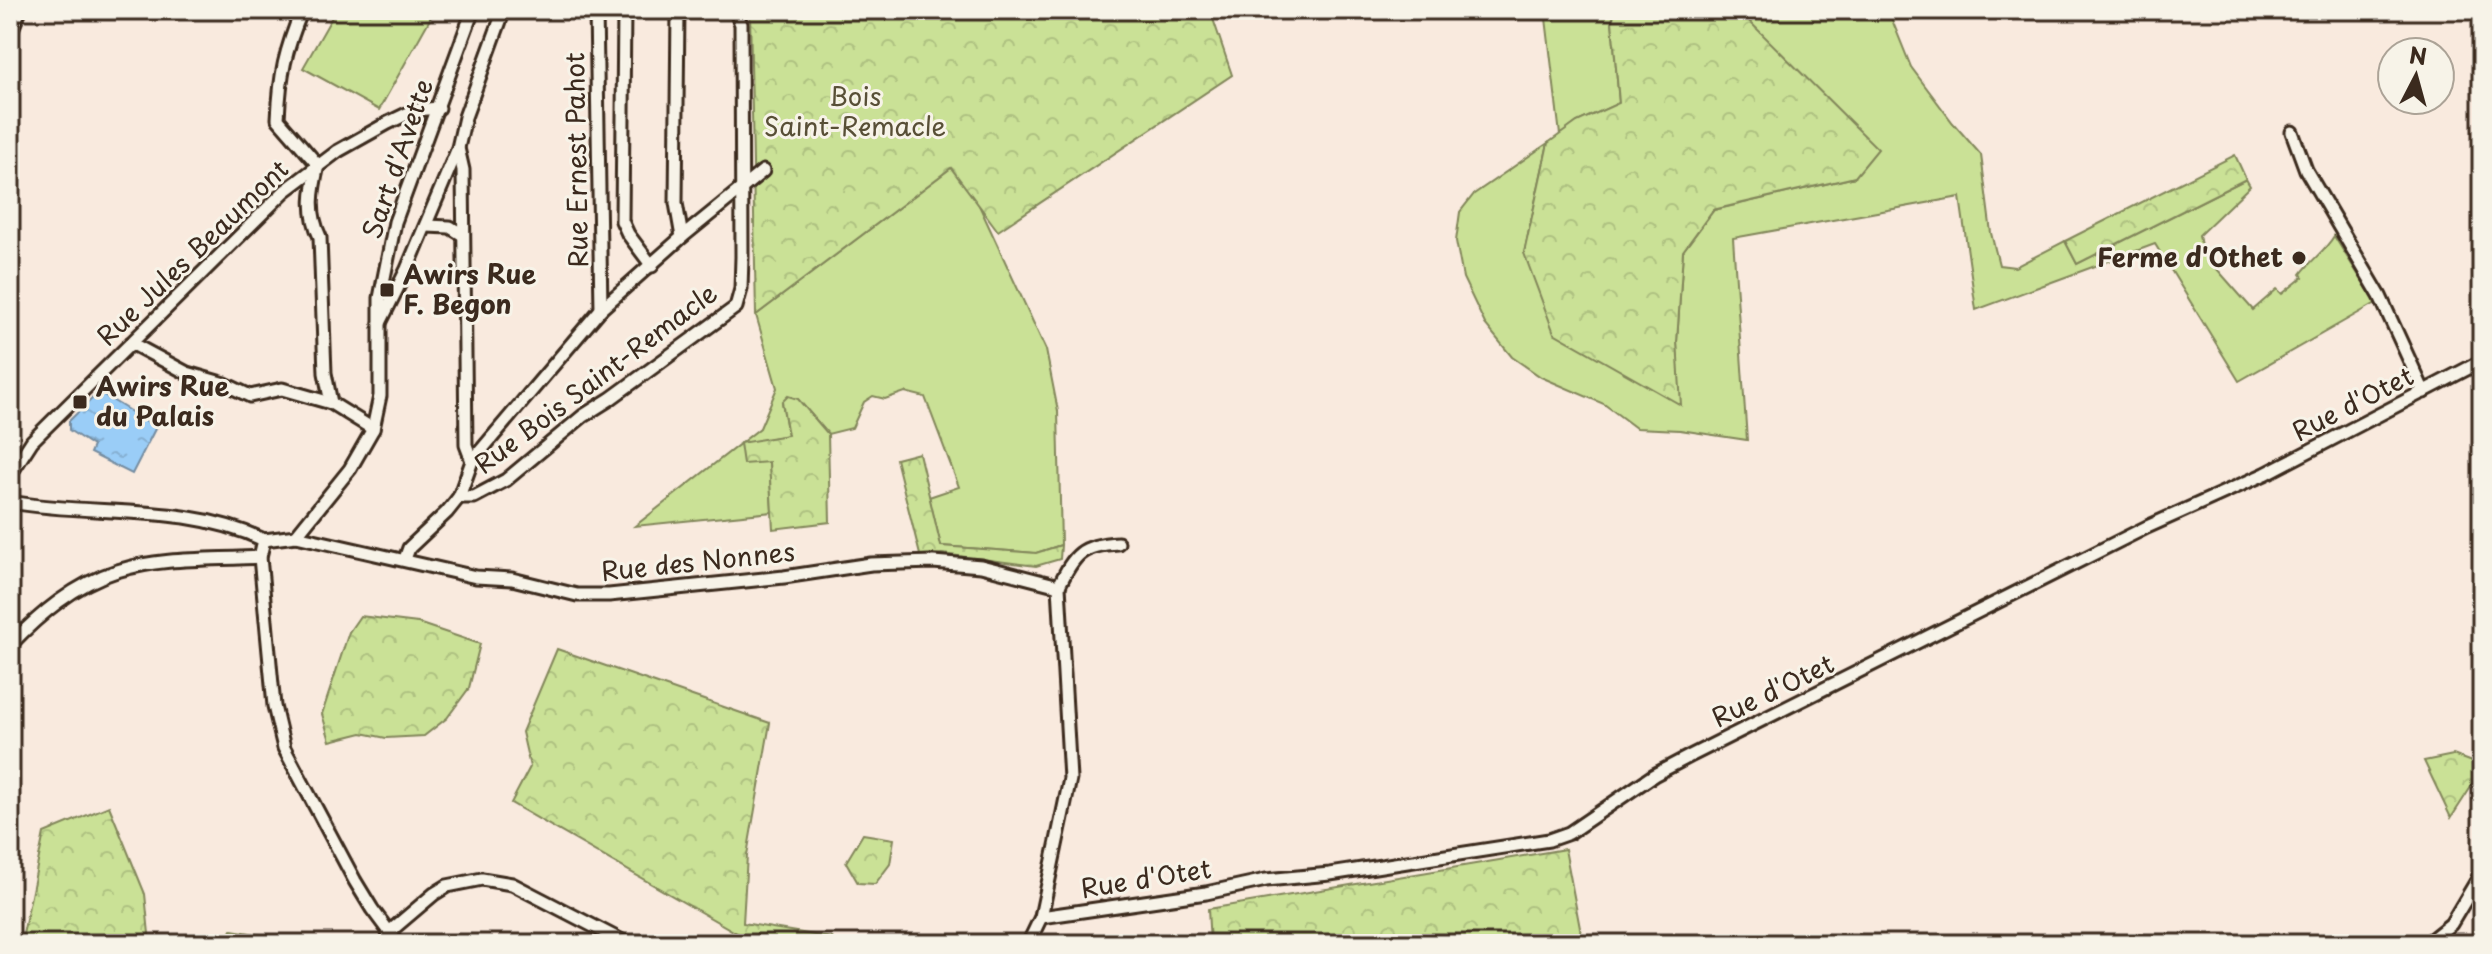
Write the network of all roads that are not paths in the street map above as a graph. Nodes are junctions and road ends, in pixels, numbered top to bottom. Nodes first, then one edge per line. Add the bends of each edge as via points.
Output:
1 (20, 10) edge
2 (302, 10) edge
3 (473, 10) edge
4 (504, 10) edge
5 (596, 10) edge
6 (624, 10) edge
7 (678, 10) edge
8 (735, 10) edge
9 (10, 34) edge
10 (439, 108) junction
11 (2292, 132) dead end
12 (458, 148) junction
13 (318, 165) junction
14 (763, 171) dead end
15 (740, 189) junction
16 (426, 226) junction
17 (463, 235) junction
18 (682, 237) junction
19 (385, 266) junction
20 (652, 266) junction
21 (407, 269) junction
22 (601, 309) junction
23 (378, 325) junction
24 (131, 343) junction
25 (2482, 361) edge
26 (2424, 392) junction
27 (331, 403) junction
28 (373, 429) junction
29 (472, 461) junction
30 (10, 475) edge
31 (459, 497) junction
32 (10, 502) edge
33 (296, 536) junction
34 (264, 540) junction
35 (1118, 543) dead end
36 (260, 557) junction
37 (405, 559) junction
38 (1059, 586) junction
39 (10, 645) edge
40 (2482, 872) edge
41 (1041, 917) junction
42 (388, 933) junction
43 (398, 944) edge
44 (628, 944) edge
45 (1028, 944) edge
46 (2426, 944) edge

1 - 9 street
2 - 13 street via 280,75 278,119
3 - 10 street, Sart d'Avette
4 - 12 street
5 - 22 street, Rue Ernest Pahot
6 - 20 street via 622,221
7 - 18 street via 676,203
8 - 15 street via 741,24
10 - 13 street, Rue Jules Beaumont via 415,110
10 - 19 street, Sart d'Avette via 395,222
11 - 26 street via 2306,170 2380,296
12 - 16 street, Sart d'Avette
12 - 17 street
13 - 24 street, Rue Jules Beaumont
13 - 27 street via 311,196 320,237 325,373
14 - 15 street, Rue Ernest Pahot
15 - 18 street, Rue Ernest Pahot
15 - 31 street, Rue Bois Saint-Remacle via 741,289 736,307 562,432 506,480 474,497
16 - 17 street via 450,227
16 - 21 street, Sart d'Avette
17 - 29 street via 466,445
18 - 20 street, Rue Ernest Pahot
19 - 21 street
19 - 23 street, Sart d'Avette
20 - 22 street, Rue Ernest Pahot
21 - 23 street, Sart d'Avette
22 - 29 street, Rue Ernest Pahot
23 - 28 street, Sart d'Avette via 380,396
24 - 27 street via 187,373 250,396 282,389
24 - 30 street, Rue Jules Beaumont via 32,441
25 - 26 street, Rue d'Otet
26 - 41 street, Rue d'Otet via 1690,756 1569,833
27 - 28 street
28 - 33 street, Sart d'Avette via 350,469
29 - 31 street, Rue Ernest Pahot
31 - 37 street, Rue Bois Saint-Remacle via 409,548
32 - 34 street via 201,518
33 - 34 street
33 - 37 street, Rue des Nonnes
34 - 36 street
35 - 38 street via 1088,547 1069,565
36 - 39 street via 156,563 116,571 73,591
36 - 42 street via 272,691 284,748
37 - 38 street, Rue des Nonnes via 577,595 933,562 981,566
38 - 41 street via 1070,779
40 - 46 street via 2451,924
41 - 45 street
42 - 43 street
42 - 44 street via 447,886 482,879 512,884

